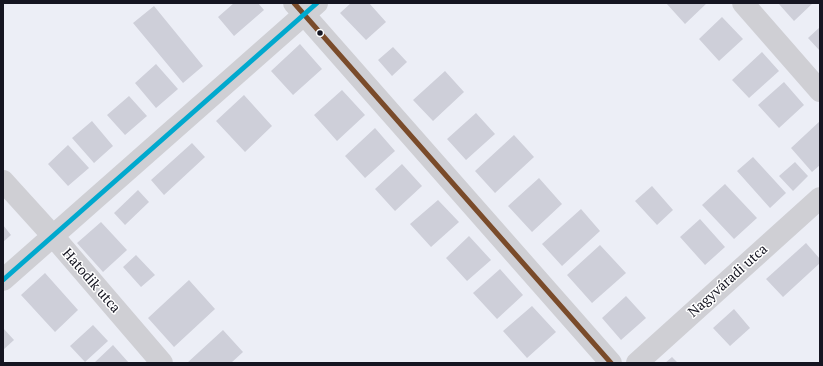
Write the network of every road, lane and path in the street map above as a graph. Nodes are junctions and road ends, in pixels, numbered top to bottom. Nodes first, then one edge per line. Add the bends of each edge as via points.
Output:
1 (743, 3) edge
2 (305, 7) edge
3 (820, 91) edge
4 (3, 181) edge
5 (820, 198) edge
6 (53, 236) junction
7 (3, 280) edge
8 (162, 363) edge
9 (611, 363) edge
10 (637, 363) edge

1 - 3 street
2 - 6 street
2 - 9 street
4 - 6 street, Hatodik utca
5 - 10 street, Nagyváradi utca
6 - 7 street
6 - 8 street, Hatodik utca

